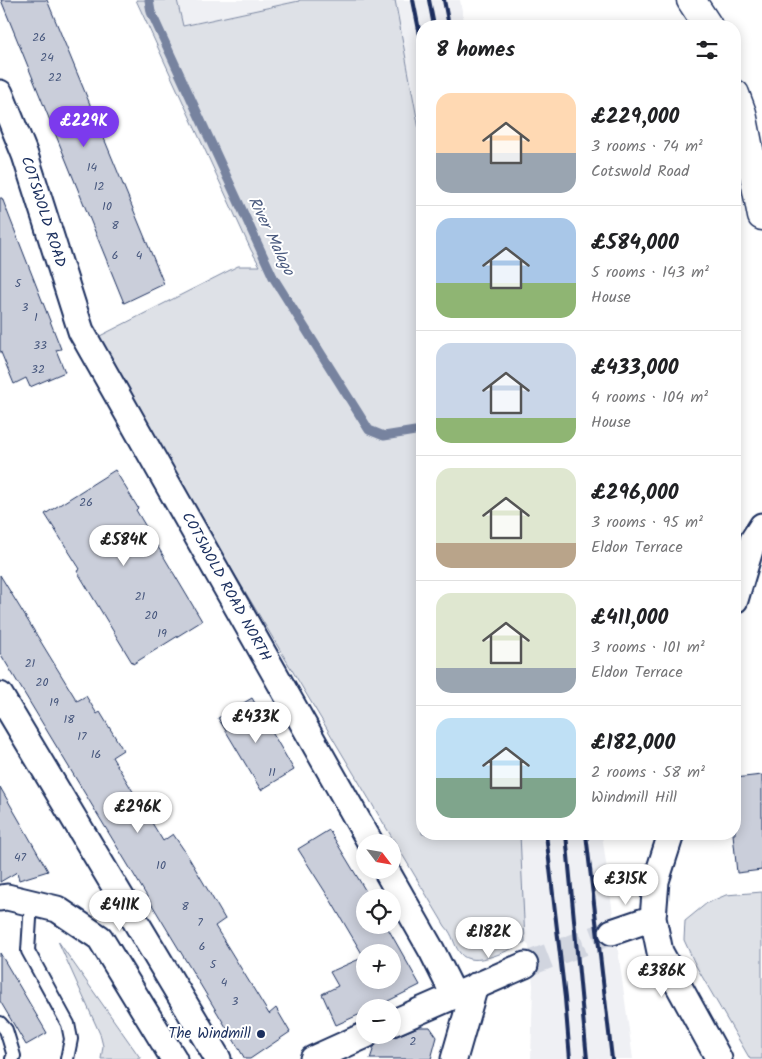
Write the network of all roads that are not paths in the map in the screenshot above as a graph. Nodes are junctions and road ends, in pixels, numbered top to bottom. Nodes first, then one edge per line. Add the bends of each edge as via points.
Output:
1 (691, 0) edge
2 (704, 20) edge
3 (0, 93) edge
4 (741, 110) edge
5 (762, 216) edge
6 (81, 331) joint
7 (762, 526) edge
8 (741, 580) edge
9 (0, 695) edge
10 (365, 834) edge
11 (669, 840) edge
12 (391, 879) edge
13 (0, 898) edge
14 (31, 903) junction
15 (652, 918) junction
16 (612, 932) tunnel mouth
17 (525, 965) tunnel mouth
18 (465, 991) junction
19 (401, 1019) edge
20 (0, 1023) edge
21 (356, 1040) edge
22 (12, 1059) edge
23 (67, 1059) edge
24 (174, 1059) edge
25 (218, 1059) edge
26 (313, 1059) edge
27 (454, 1059) edge
28 (719, 1059) edge

1 - 2 highway
3 - 6 street, COTSWOLD ROAD via 25,156
4 - 5 highway
6 - 10 street, COTSWOLD ROAD NORTH
7 - 8 street via 753,540
9 - 25 street
11 - 15 street via 656,881
12 - 18 street via 432,951
13 - 14 street
14 - 23 lane via 28,951 68,1024 71,1039
14 - 24 street via 57,909 100,938
15 - 16 street
15 - 28 street via 660,952
17 - 18 street
18 - 19 street
18 - 27 street
20 - 22 lane via 6,1030 14,1056
21 - 26 street

